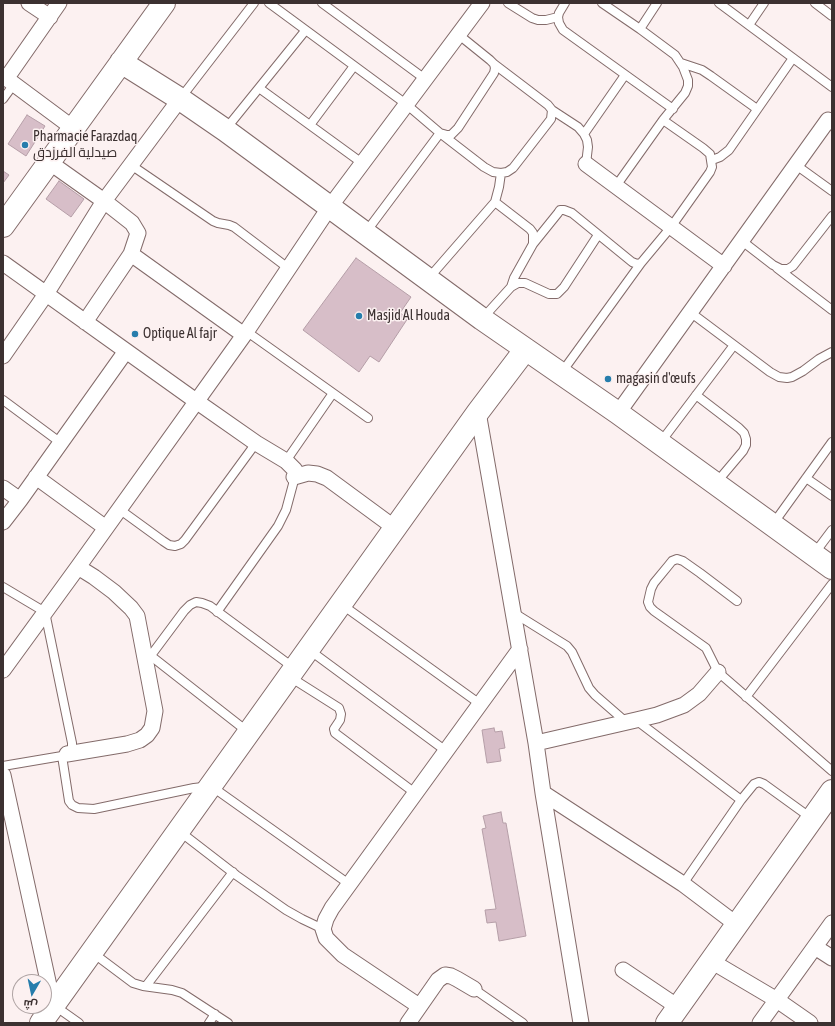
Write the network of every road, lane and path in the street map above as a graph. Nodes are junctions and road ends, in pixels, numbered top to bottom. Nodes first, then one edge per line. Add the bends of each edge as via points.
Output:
1 (29, 3) edge
2 (59, 3) edge
3 (254, 3) edge
4 (269, 3) edge
5 (322, 3) edge
6 (482, 3) edge
7 (508, 3) edge
8 (565, 3) edge
9 (602, 3) edge
10 (657, 3) edge
11 (719, 3) edge
12 (764, 3) edge
13 (815, 3) edge
14 (158, 5) edge
15 (832, 16) edge
16 (50, 17) junction
17 (558, 17) junction
18 (749, 25) junction
19 (640, 29) junction
20 (305, 31) junction
21 (459, 35) junction
22 (793, 58) junction
23 (121, 62) junction
24 (681, 63) junction
25 (494, 64) junction
26 (354, 66) junction
27 (625, 75) junction
28 (425, 79) junction
29 (8, 80) edge
30 (832, 87) edge
31 (259, 88) junction
32 (3, 99) edge
33 (180, 99) junction
34 (406, 104) junction
35 (673, 109) junction
36 (757, 109) junction
37 (552, 110) junction
38 (831, 119) edge
39 (663, 120) junction
40 (310, 125) junction
41 (73, 128) junction
42 (225, 130) junction
43 (440, 133) junction
44 (584, 134) junction
45 (712, 160) junction
46 (49, 162) junction
47 (362, 163) junction
48 (586, 164) joint
49 (131, 165) junction
50 (796, 165) junction
51 (501, 174) junction
52 (616, 186) junction
53 (832, 191) edge
54 (104, 201) junction
55 (495, 202) junction
56 (329, 208) junction
57 (832, 216) edge
58 (3, 226) edge
59 (671, 227) junction
60 (365, 234) junction
61 (598, 235) junction
62 (742, 241) junction
63 (532, 244) junction
64 (132, 254) junction
65 (3, 263) edge
66 (641, 263) junction
67 (773, 265) junction
68 (724, 266) junction
69 (288, 268) junction
70 (428, 279) junction
71 (511, 287) junction
72 (46, 294) junction
73 (832, 310) edge
74 (690, 312) junction
75 (482, 319) junction
76 (85, 322) junction
77 (245, 333) junction
78 (734, 345) junction
79 (525, 350) junction
80 (126, 351) junction
81 (832, 352) edge
82 (3, 356) edge
83 (560, 374) junction
84 (333, 393) junction
85 (696, 395) junction
86 (3, 400) edge
87 (196, 401) junction
88 (478, 412) junction
89 (618, 413) junction
90 (368, 418) dead end
91 (832, 442) edge
92 (61, 443) junction
93 (256, 443) junction
94 (660, 443) junction
95 (292, 469) junction
96 (36, 477) junction
97 (806, 478) junction
98 (715, 484) junction
99 (3, 488) edge
100 (832, 496) edge
101 (20, 500) junction
102 (119, 509) junction
103 (3, 522) edge
104 (772, 525) junction
105 (106, 528) junction
106 (395, 528) junction
107 (832, 530) edge
108 (814, 554) junction
109 (78, 567) junction
110 (832, 568) edge
111 (832, 584) edge
112 (3, 587) edge
113 (737, 601) dead end
114 (341, 604) junction
115 (46, 612) junction
116 (217, 612) junction
117 (514, 613) junction
118 (520, 649) junction
119 (308, 650) junction
120 (148, 659) junction
121 (3, 670) edge
122 (292, 672) junction
123 (718, 672) junction
124 (746, 697) junction
125 (480, 704) junction
126 (632, 722) junction
127 (249, 733) junction
128 (536, 743) junction
129 (446, 751) junction
130 (64, 755) junction
131 (3, 766) edge
132 (832, 772) edge
133 (3, 775) edge
134 (211, 786) junction
135 (832, 791) edge
136 (415, 793) junction
137 (543, 793) junction
138 (5, 797) edge
139 (741, 800) junction
140 (812, 818) junction
141 (179, 831) junction
142 (233, 872) junction
143 (350, 884) junction
144 (683, 884) junction
145 (832, 923) edge
146 (736, 924) junction
147 (323, 929) junction
148 (816, 947) junction
149 (92, 952) junction
150 (832, 958) edge
151 (711, 961) junction
152 (624, 970) dead end
153 (146, 986) junction
154 (474, 989) joint
155 (776, 1000) junction
156 (53, 1004) junction
157 (419, 1006) junction
158 (216, 1014) junction
159 (674, 1018) edge
160 (41, 1023) edge
161 (80, 1023) edge
162 (209, 1023) edge
163 (228, 1023) edge
164 (408, 1023) edge
165 (523, 1023) edge
166 (581, 1023) edge
167 (760, 1023) edge
168 (810, 1023) edge

1 - 16 street
2 - 16 street
3 - 33 lane
4 - 20 lane
5 - 28 lane
6 - 21 street
7 - 17 lane via 538,20
8 - 17 lane
9 - 19 lane
10 - 19 lane
11 - 18 lane
12 - 18 lane
13 - 15 lane
14 - 23 street
16 - 29 street
17 - 27 lane via 563,30
18 - 22 lane
19 - 24 lane via 675,55
20 - 26 lane
20 - 31 lane
21 - 25 lane
21 - 28 street
22 - 30 lane
22 - 36 lane
23 - 33 street
23 - 41 street
24 - 35 lane via 688,86
24 - 36 lane via 702,70
25 - 37 lane
25 - 43 lane via 494,73 458,128 451,135
26 - 34 lane
26 - 40 lane
27 - 35 lane
27 - 44 lane
28 - 34 street
29 - 32 lane
29 - 41 street
31 - 40 lane
31 - 42 lane
33 - 42 street
33 - 49 street
34 - 43 lane
34 - 47 street
35 - 39 lane
36 - 45 lane via 729,150
37 - 44 lane
37 - 51 lane via 551,119 513,168
38 - 50 street
39 - 45 lane via 703,148
39 - 52 lane
40 - 47 lane
41 - 46 street
42 - 56 street
43 - 51 lane via 484,168
43 - 60 lane
44 - 48 lane via 588,147
45 - 59 lane via 710,172
46 - 54 street
46 - 58 street
47 - 56 street
48 - 52 street
49 - 54 street
49 - 69 lane via 213,221 234,227
50 - 53 lane
50 - 62 street
51 - 55 lane
52 - 59 street
54 - 64 street via 136,227 138,233
54 - 72 street
55 - 63 lane via 530,229
55 - 70 lane
56 - 60 street
56 - 69 street
57 - 67 lane via 793,266 782,269
59 - 66 lane
59 - 68 street
60 - 70 street
61 - 63 lane via 572,213 560,210
61 - 66 lane via 632,262
61 - 71 lane via 557,294 549,294 525,282
62 - 67 lane
62 - 68 street
63 - 71 lane
64 - 76 street
64 - 77 street
65 - 72 street
66 - 83 lane
67 - 73 lane
68 - 74 street
69 - 77 street
70 - 75 street
71 - 75 lane
72 - 76 street
72 - 82 street
74 - 78 lane
74 - 89 street
75 - 79 street
76 - 80 street
77 - 84 lane
77 - 87 street
78 - 81 lane via 770,372 787,378 797,375
78 - 85 lane
79 - 83 street
79 - 88 street
80 - 87 street
80 - 92 street
83 - 89 street
84 - 90 lane
84 - 95 lane
85 - 94 lane
85 - 98 lane via 739,428 746,439 743,450
86 - 92 lane
87 - 93 street
87 - 102 street
88 - 106 street
88 - 117 street
89 - 94 street
91 - 97 lane
92 - 96 street
93 - 95 street
93 - 102 lane via 181,544 169,545
94 - 98 street
95 - 106 street via 327,478
95 - 116 lane via 286,510 278,526
96 - 101 street
96 - 105 street
97 - 100 lane
97 - 104 lane
98 - 104 street
99 - 101 street
101 - 103 street
102 - 105 street
104 - 108 street
105 - 109 street
106 - 114 street
107 - 108 lane
108 - 110 street
109 - 115 street
109 - 120 street via 114,592 131,608 137,616
111 - 124 lane
112 - 115 lane
113 - 123 lane via 695,569 677,559 672,561 654,583 649,597 650,607 654,611 706,648
114 - 119 street
114 - 125 lane
115 - 121 street
115 - 130 lane via 71,737 72,749
116 - 120 lane via 202,603 190,605
116 - 122 lane
117 - 118 street
117 - 126 lane via 567,646 589,688
118 - 125 street
118 - 128 street
119 - 122 street
119 - 129 lane
120 - 127 lane
120 - 130 street via 155,711 152,728 147,735 127,744
122 - 127 street
122 - 136 lane via 339,708 341,714 334,729 335,733
123 - 124 lane
123 - 126 street via 699,694 684,705
124 - 132 lane
125 - 129 street
126 - 128 street
126 - 139 lane
127 - 134 street
128 - 137 street
129 - 136 street
130 - 131 lane
130 - 134 lane via 69,801 78,808 94,809
133 - 138 street
134 - 141 street
134 - 143 lane
135 - 140 street
136 - 143 street
137 - 144 street
137 - 166 street
138 - 156 street
139 - 140 lane via 754,784 759,782
139 - 144 lane
140 - 146 street
141 - 142 lane
141 - 149 street
142 - 147 lane via 286,910
142 - 153 lane
143 - 147 street via 332,908
144 - 146 street
145 - 148 street
146 - 151 street
147 - 157 street via 326,938 343,955
148 - 150 street
148 - 155 street
149 - 153 lane via 125,978
149 - 156 street
151 - 155 street
151 - 159 street
152 - 159 street
153 - 158 lane via 182,993
154 - 157 street via 445,975 438,980
154 - 165 lane
155 - 167 street
155 - 168 street
156 - 160 street
156 - 161 lane
157 - 164 street
158 - 162 lane
158 - 163 lane

